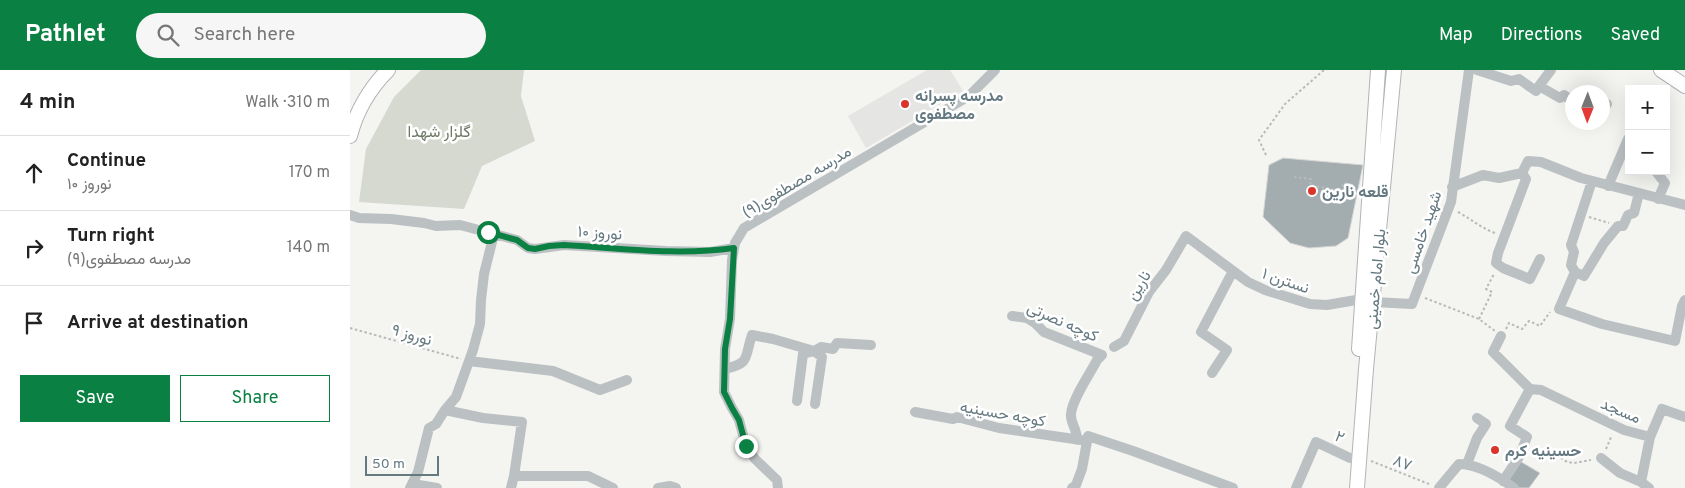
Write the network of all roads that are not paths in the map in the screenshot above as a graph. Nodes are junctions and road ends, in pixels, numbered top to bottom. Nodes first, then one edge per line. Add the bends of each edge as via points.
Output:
1 (388, 70) edge
2 (995, 70) edge
3 (1378, 70) edge
4 (1394, 70) edge
5 (1469, 70) edge
6 (1477, 70) edge
7 (1551, 70) edge
8 (1661, 70) edge
9 (1539, 86) junction
10 (1685, 86) edge
11 (1565, 96) edge
12 (350, 136) edge
13 (1625, 146) edge
14 (1522, 173) junction
15 (1659, 175) edge
16 (1592, 181) junction
17 (1608, 186) junction
18 (1452, 187) junction
19 (1639, 194) junction
20 (1658, 199) junction
21 (1685, 205) edge
22 (350, 215) edge
23 (494, 234) junction
24 (1186, 236) joint
25 (734, 248) junction
26 (1540, 259) dead end
27 (1234, 271) junction
28 (1575, 272) junction
29 (1685, 300) edge
30 (1368, 301) junction
31 (1012, 316) dead end
32 (1501, 336) road end
33 (871, 345) dead end
34 (1114, 348) dead end
35 (814, 351) junction
36 (469, 361) junction
37 (725, 369) junction
38 (1212, 373) dead end
39 (627, 380) dead end
40 (1530, 389) junction
41 (797, 401) dead end
42 (815, 404) dead end
43 (445, 410) junction
44 (914, 412) dead end
45 (1685, 417) edge
46 (1477, 418) dead end
47 (1650, 437) junction
48 (1084, 439) junction
49 (1355, 457) junction
50 (1601, 458) road end
51 (1467, 464) junction
52 (514, 476) junction
53 (1503, 481) junction
54 (1645, 485) edge
55 (412, 486) edge
56 (437, 488) edge
57 (511, 488) edge
58 (613, 488) edge
59 (658, 488) edge
60 (676, 488) edge
61 (778, 488) edge
62 (1072, 488) edge
63 (1233, 488) edge
64 (1296, 488) edge
65 (1348, 488) edge
66 (1357, 488) edge
67 (1439, 488) edge
68 (1514, 488) edge

1 - 12 main road via 373,86
2 - 25 street, مدرسه مصطفوی(۹) via 970,96 744,228
3 - 30 main road, بلوار امام خمینی
4 - 30 main road, بلوار امام خمینی
5 - 18 street, شهید خامسی
6 - 9 street via 1511,82 1519,79 1536,91
7 - 9 street
8 - 10 main road
9 - 11 street via 1560,98
13 - 17 street
14 - 16 street via 1528,161 1541,162
14 - 18 street via 1499,178 1484,175
14 - 26 street via 1526,179 1496,263 1530,279
15 - 20 street via 1665,183
16 - 17 street
16 - 28 street via 1571,245 1574,252 1571,265
17 - 19 street
18 - 30 street, شهید خامسی via 1451,202 1412,304
19 - 20 street
19 - 28 street via 1634,213 1628,215 1623,226 1618,226 1604,243 1584,276
20 - 21 street
22 - 23 street, نوروز ۱۰ via 436,226 460,225
23 - 25 street, نوروز ۱۰ via 535,249 564,245 710,252
23 - 36 street via 484,274 480,324
24 - 27 street, نسترن ۱
24 - 34 street, نارین via 1149,292 1124,341
25 - 37 street, مدرسه مصطفوی(۹)
27 - 30 street, نسترن ۱ via 1265,290 1310,304
27 - 38 street via 1201,332 1227,350
28 - 29 street via 1559,309 1602,324 1675,342
30 - 49 main road, بلوار امام خمینی
31 - 48 street, کوچه نصرتی via 1027,318 1044,332 1102,355 1070,414 1071,423
32 - 40 street, مسجد via 1494,352
33 - 35 street via 837,344 834,349 821,347
35 - 37 street via 752,335 744,362
35 - 41 street via 802,354
35 - 42 street via 822,357
36 - 39 street via 553,371 600,390
36 - 43 street via 456,397
37 - 61 street, مدرسه مصطفوی(۹) via 724,392 739,420 746,446 777,480
40 - 47 street, مسجد via 1541,390 1624,430
40 - 53 street via 1510,426 1527,437 1519,457
43 - 52 street via 522,422
43 - 55 street via 436,424 429,428
44 - 48 street, کوچه حسینیه
45 - 47 street, مسجد via 1662,409
46 - 51 street via 1486,424
47 - 54 street
48 - 62 street via 1082,469 1076,486
48 - 63 street, کوچه حسینیه via 1132,451
49 - 64 street, ۲ via 1316,442
49 - 65 main road, بلوار امام خمینی
49 - 66 main road, بلوار امام خمینی
50 - 54 street via 1620,473
51 - 53 street
51 - 67 street via 1459,464
52 - 57 street
52 - 58 street via 588,476
53 - 68 street
55 - 56 street
59 - 60 street

